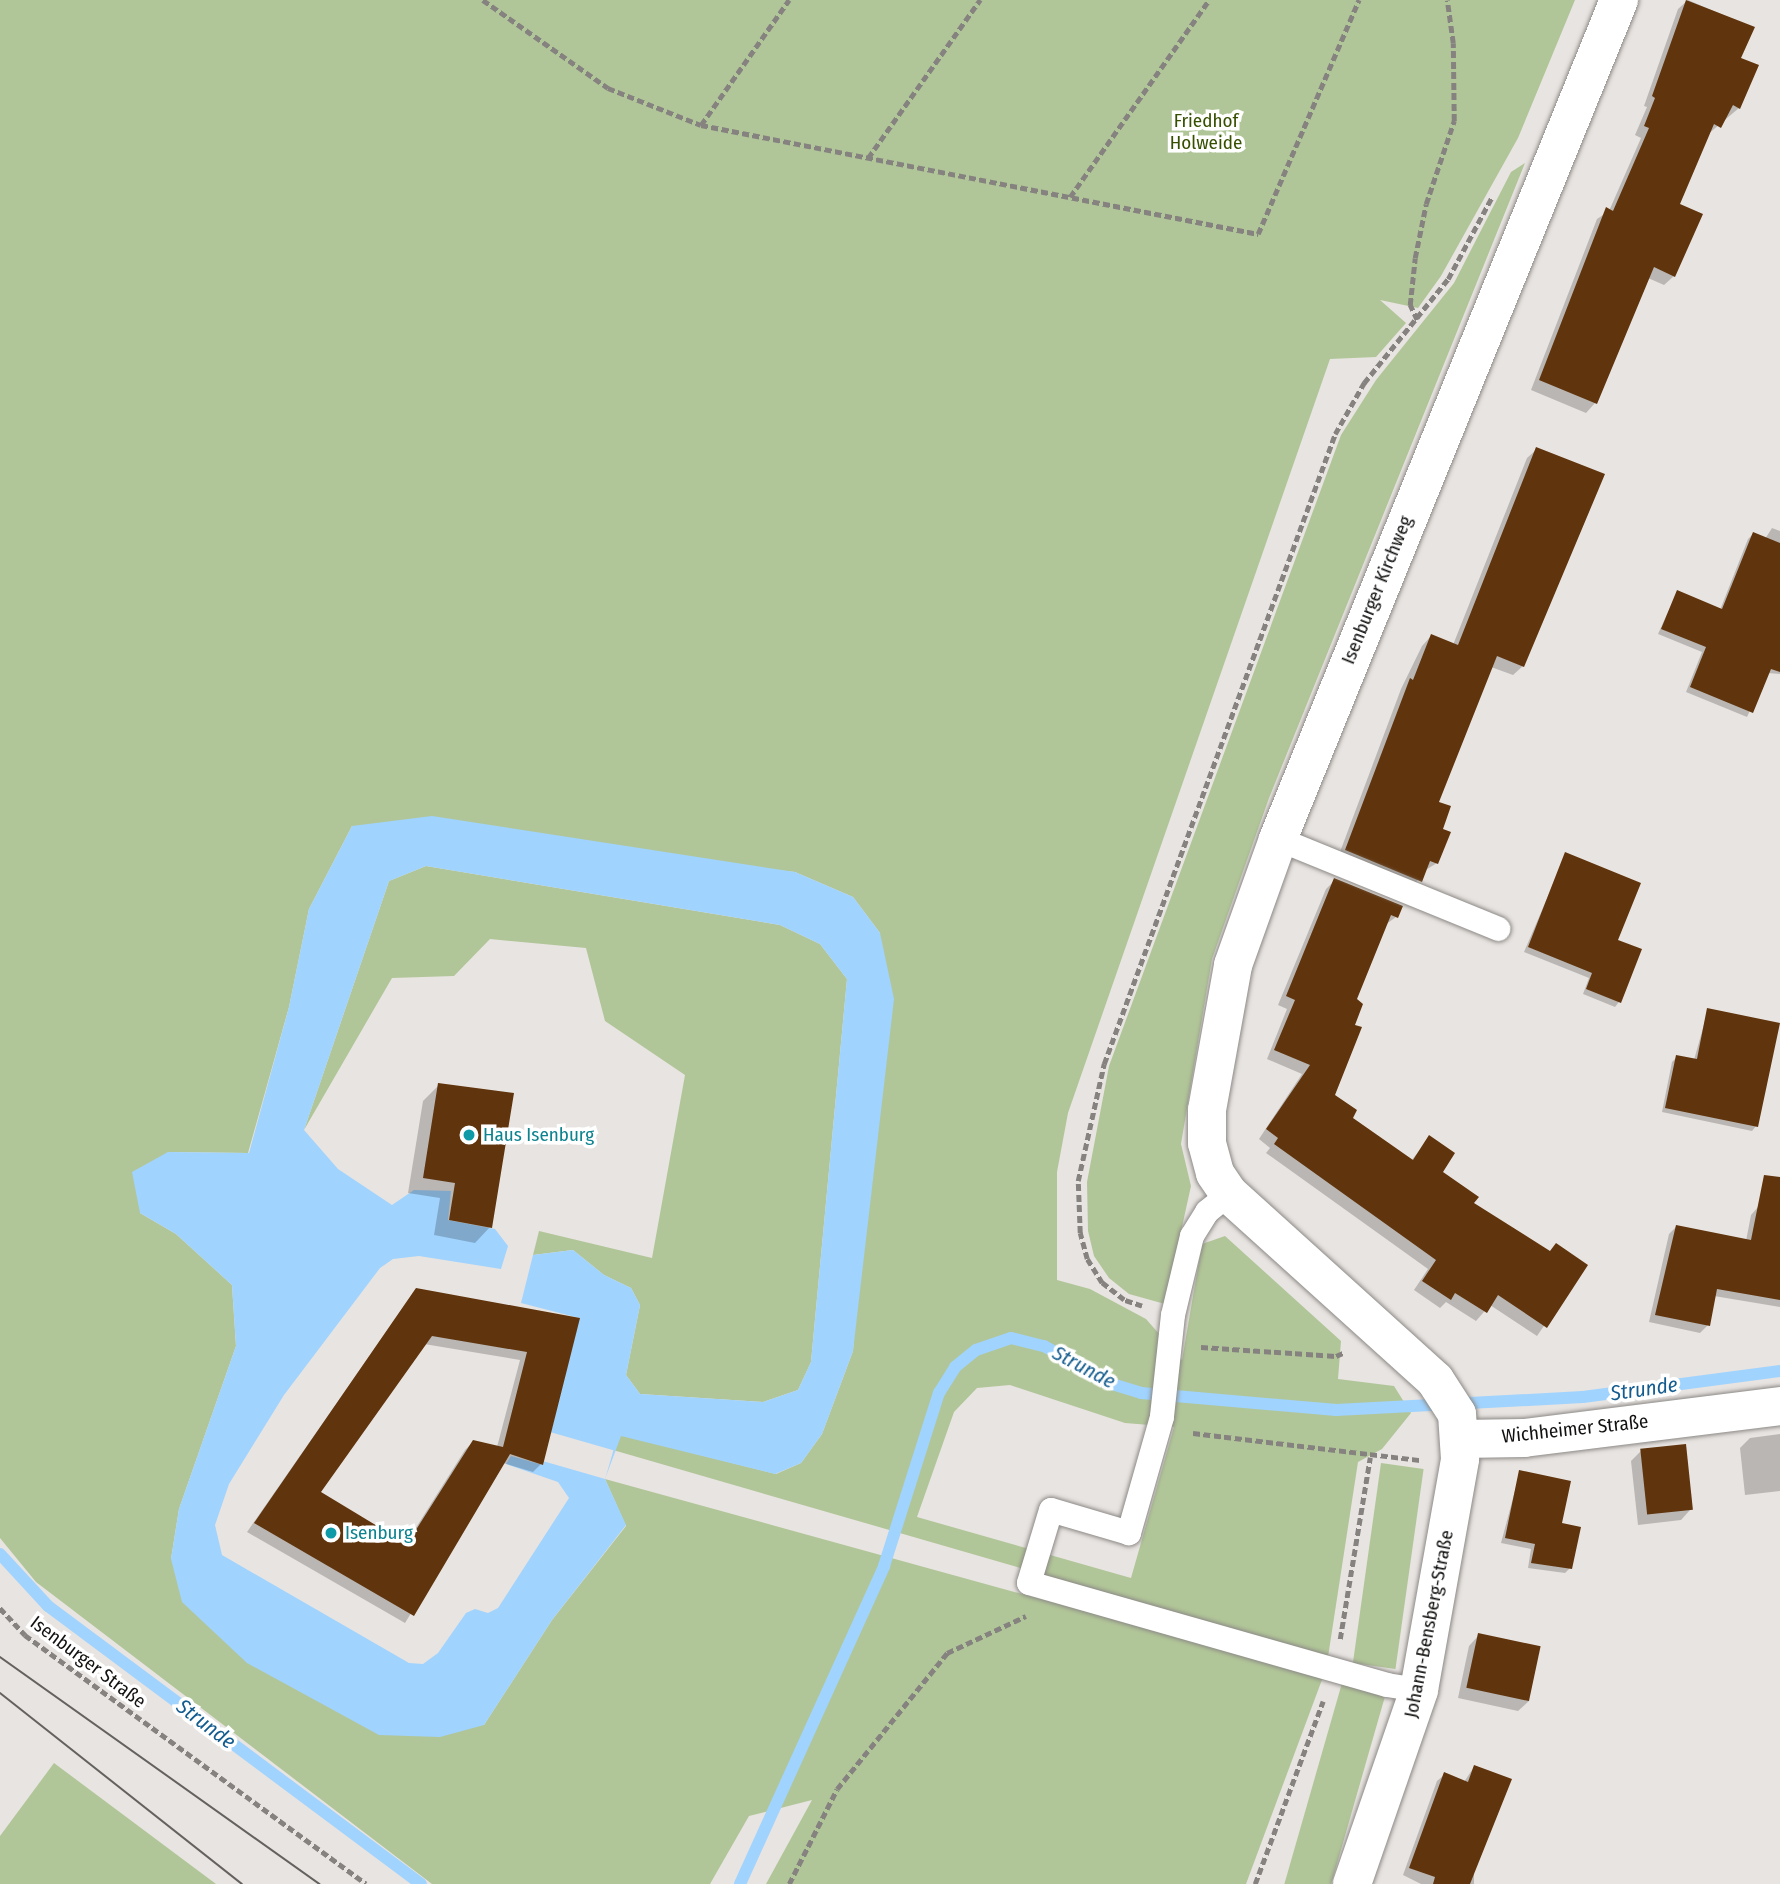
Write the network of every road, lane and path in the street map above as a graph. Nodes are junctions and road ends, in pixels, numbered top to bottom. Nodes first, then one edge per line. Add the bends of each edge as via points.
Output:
1 (483, 0) edge
2 (789, 0) edge
3 (980, 0) edge
4 (1209, 0) edge
5 (1359, 0) edge
6 (1447, 0) edge
7 (1619, 0) edge
8 (701, 125) junction
9 (868, 158) junction
10 (1493, 195) dead end
11 (1070, 197) junction
12 (1417, 320) junction
13 (1278, 839) junction
14 (1498, 929) dead end
15 (1229, 1194) junction
16 (1173, 1315) junction
17 (1382, 1333) junction
18 (1169, 1344) junction
19 (1780, 1406) edge
20 (1161, 1423) junction
21 (1456, 1427) junction
22 (1071, 1595) junction
23 (0, 1608) edge
24 (1419, 1690) junction
25 (366, 1884) edge
26 (789, 1884) edge
27 (1352, 1884) edge

1 - 8 path via 608,88
2 - 8 path
3 - 9 path
4 - 11 path
5 - 11 path via 1258,234
6 - 12 path via 1453,43 1454,121 1426,204 1415,258 1410,305
7 - 13 street, Isenburger Kirchweg
8 - 9 path
9 - 11 path
10 - 12 path via 1448,279
12 - 16 path via 1364,383 1335,434 1104,1065 1088,1125 1078,1181 1080,1233 1087,1259 1102,1283 1124,1300
13 - 14 lane
13 - 15 street, Isenburger Kirchweg via 1233,965 1207,1110 1207,1143 1215,1173
15 - 16 lane via 1207,1212 1192,1236
15 - 17 street
16 - 18 lane
17 - 18 path via 1336,1356
17 - 21 street
18 - 20 lane
19 - 21 street, Wichheimer Straße via 1524,1438
20 - 21 path via 1370,1457
20 - 22 lane via 1129,1533 1051,1510 1029,1583
21 - 24 street, Johann-Bensberg-Straße
22 - 24 lane via 1387,1685
22 - 26 path via 947,1653 837,1789
23 - 25 path, Isenburger Straße via 24,1634
24 - 27 street, Johann-Bensberg-Straße

